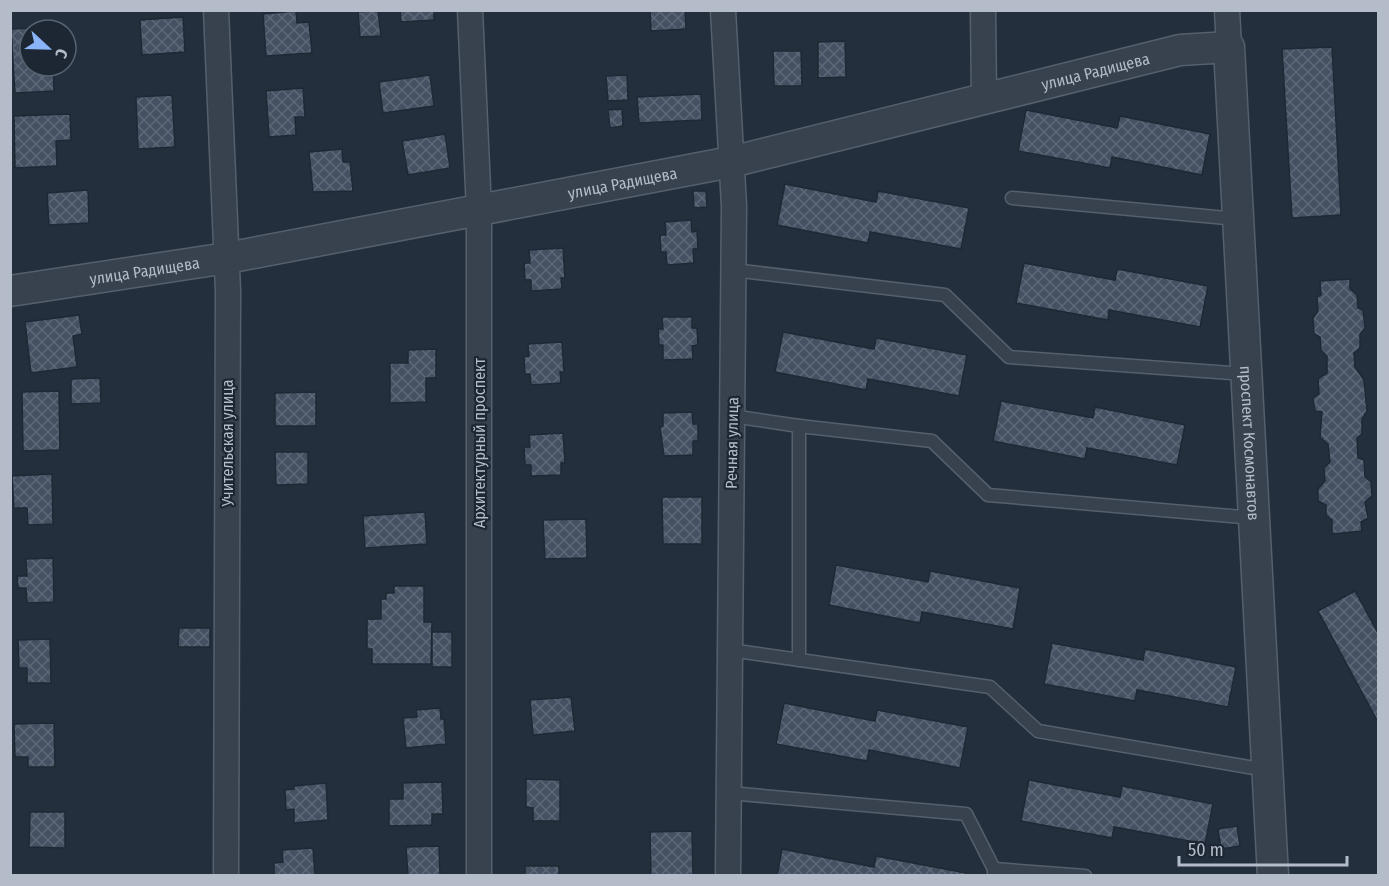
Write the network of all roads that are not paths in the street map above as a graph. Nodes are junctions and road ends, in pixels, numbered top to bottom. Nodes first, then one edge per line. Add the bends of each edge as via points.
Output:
1 (216, 10) edge
2 (470, 10) edge
3 (723, 10) edge
4 (983, 10) edge
5 (1227, 10) edge
6 (1229, 47) junction
7 (984, 98) junction
8 (731, 162) junction
9 (1012, 198) dead end
10 (479, 211) junction
11 (1238, 220) junction
12 (227, 258) junction
13 (734, 270) junction
14 (10, 291) edge
15 (1246, 374) junction
16 (732, 416) junction
17 (799, 426) junction
18 (1254, 518) junction
19 (730, 650) junction
20 (799, 660) junction
21 (1267, 770) junction
22 (729, 793) junction
23 (994, 872) edge
24 (226, 876) edge
25 (479, 876) edge
26 (728, 876) edge
27 (1085, 876) edge
28 (1273, 876) edge

1 - 12 street, Учительская улица
2 - 10 street, Архитектурный проспект
3 - 8 street, Речная улица
4 - 7 street
5 - 6 street, проспект Космонавтов
6 - 7 street, улица Радищева via 1180,50
6 - 11 street, проспект Космонавтов
7 - 8 street, улица Радищева
8 - 10 street, улица Радищева
8 - 13 street, Речная улица
9 - 11 lane
10 - 12 street, улица Радищева
10 - 25 street, Архитектурный проспект
11 - 15 street, проспект Космонавтов
12 - 14 street, улица Радищева
12 - 24 street, Учительская улица
13 - 15 lane via 945,295 1009,357
13 - 16 street, Речная улица
15 - 18 street, проспект Космонавтов
16 - 17 lane
16 - 19 street, Речная улица
17 - 18 lane via 932,441 988,495
17 - 20 lane
18 - 21 street, проспект Космонавтов
19 - 20 lane
19 - 22 street, Речная улица
20 - 21 lane via 990,687 1038,731
21 - 28 street, проспект Космонавтов
22 - 23 lane via 966,814
22 - 26 street, Речная улица
23 - 27 lane

